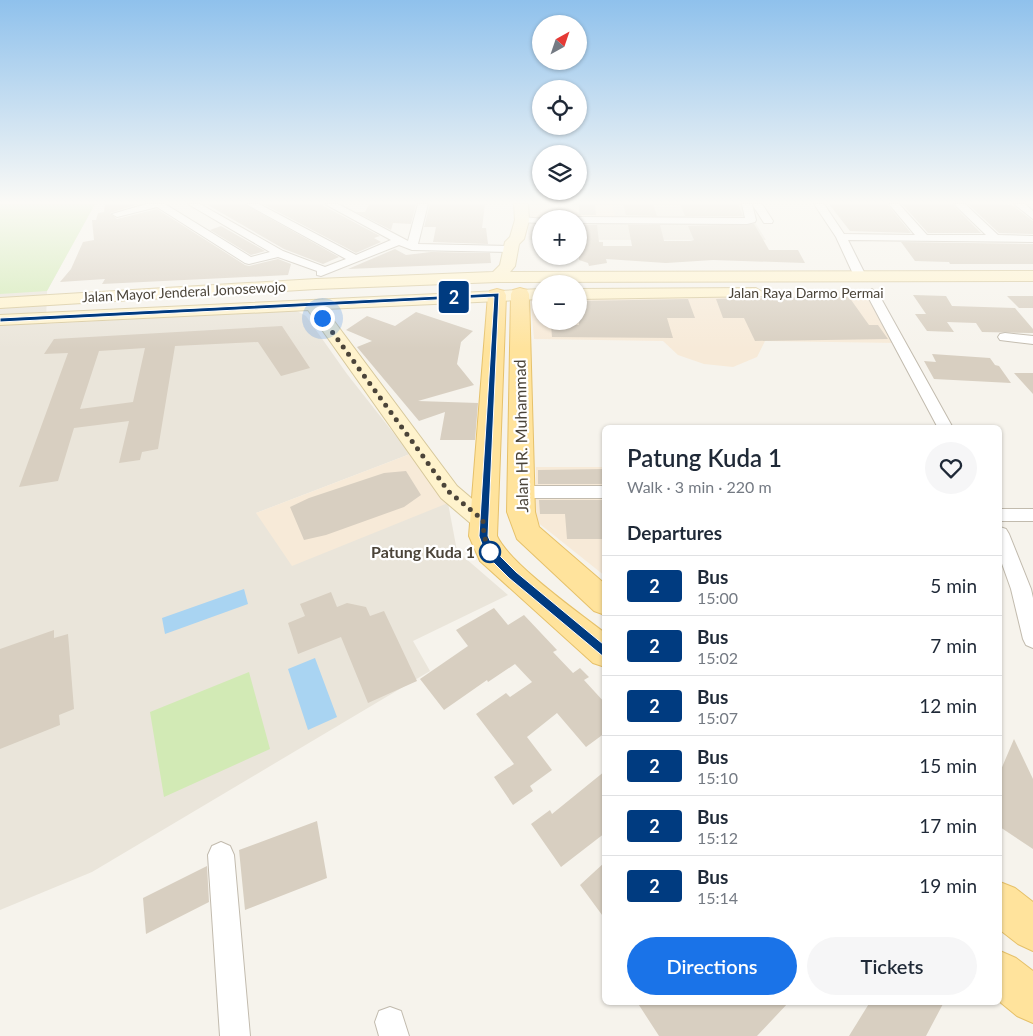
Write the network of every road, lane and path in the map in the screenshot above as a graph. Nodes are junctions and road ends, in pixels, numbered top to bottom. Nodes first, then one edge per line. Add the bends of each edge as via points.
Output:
1 (236, 252) edge
2 (343, 252) edge
3 (363, 252) edge
4 (510, 252) edge
5 (519, 252) edge
6 (848, 252) edge
7 (279, 253) joint
8 (352, 257) junction
9 (319, 275) junction
10 (860, 276) junction
11 (911, 276) junction
12 (1033, 276) edge
13 (515, 287) edge
14 (889, 292) dead end
15 (923, 292) dead end
16 (768, 293) dead end
17 (864, 293) joint
18 (587, 294) edge
19 (34, 301) junction
20 (1, 304) edge
21 (312, 304) junction
22 (6, 320) edge
23 (1005, 337) dead end
24 (1033, 340) edge
25 (944, 425) edge
26 (519, 492) junction
27 (602, 492) edge
28 (1002, 515) edge
29 (1033, 515) edge
30 (483, 520) junction
31 (1002, 539) edge
32 (602, 599) edge
33 (1031, 627) edge
34 (602, 650) edge
35 (221, 855) dead end
36 (1002, 905) edge
37 (1033, 929) edge
38 (1002, 976) edge
39 (1033, 1000) edge
40 (235, 1036) edge

1 - 7 street via 249,261
2 - 8 street
3 - 8 street
4 - 13 street via 504,270
5 - 13 street
6 - 10 street
7 - 9 street
8 - 9 street
9 - 13 street, Jalan Mayor Jenderal Jonosewojo
9 - 19 street, Jalan Mayor Jenderal Jonosewojo
10 - 11 street, Jalan Raya Darmo Permai
10 - 13 street, Jalan Raya Darmo Permai
11 - 12 street, Jalan Raya Darmo Permai
11 - 15 street
13 - 21 street, Jalan Mayor Jenderal Jonosewojo
13 - 26 main road, Jalan HR. Muhammad
13 - 30 main road, Jalan HR. Muhammad
14 - 17 street, Jalan Raya Darmo Permai
16 - 18 street, Jalan Raya Darmo Permai
17 - 25 street
19 - 20 street, Jalan Mayor Jenderal Jonosewojo
19 - 22 street via 13,311
21 - 22 street, Jalan Mayor Jenderal Jonosewojo
21 - 30 street via 449,492
23 - 24 street
26 - 27 street
26 - 32 main road, Jalan HR. Muhammad via 527,532
28 - 29 street
30 - 34 main road, Jalan HR. Muhammad via 490,552 512,575
31 - 33 street
35 - 40 street
36 - 37 main road
38 - 39 main road

